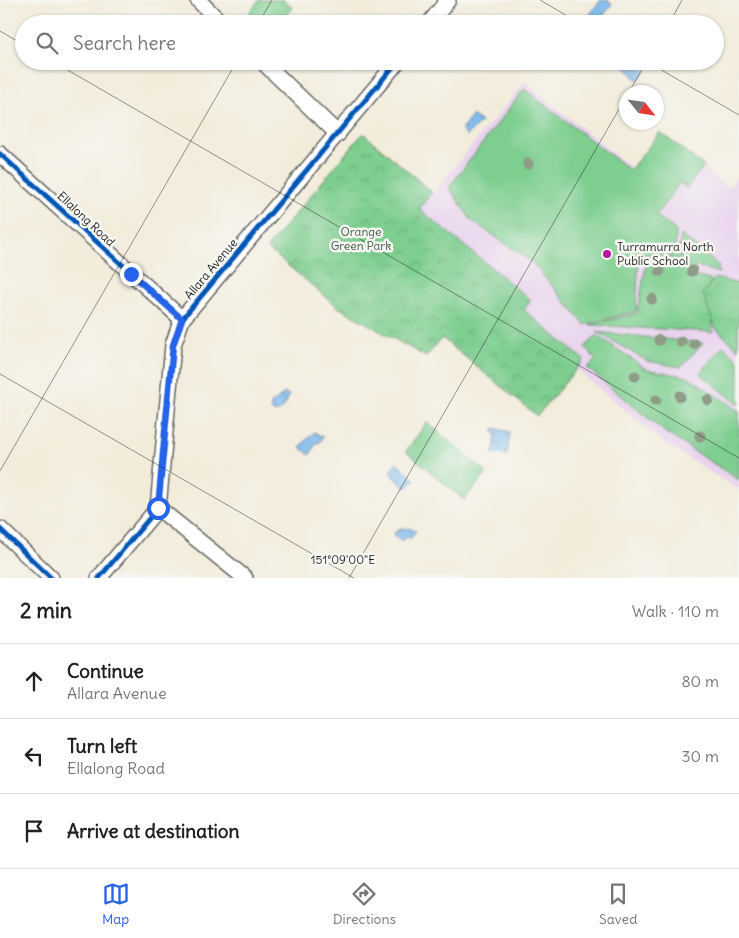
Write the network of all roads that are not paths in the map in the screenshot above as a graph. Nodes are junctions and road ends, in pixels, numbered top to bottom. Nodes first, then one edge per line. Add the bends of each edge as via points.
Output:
1 (198, 0) edge
2 (448, 0) edge
3 (213, 15) edge
4 (436, 15) edge
5 (271, 70) edge
6 (391, 70) edge
7 (338, 134) junction
8 (0, 154) edge
9 (182, 319) junction
10 (158, 508) junction
11 (0, 529) edge
12 (50, 578) edge
13 (99, 578) edge
14 (245, 578) edge

1 - 3 street
2 - 4 street
5 - 7 street
6 - 7 street, Allara Avenue
7 - 9 street, Allara Avenue
8 - 9 street, Ellalong Road
9 - 10 street, Allara Avenue via 173,345
10 - 13 street
10 - 14 street
11 - 12 street

